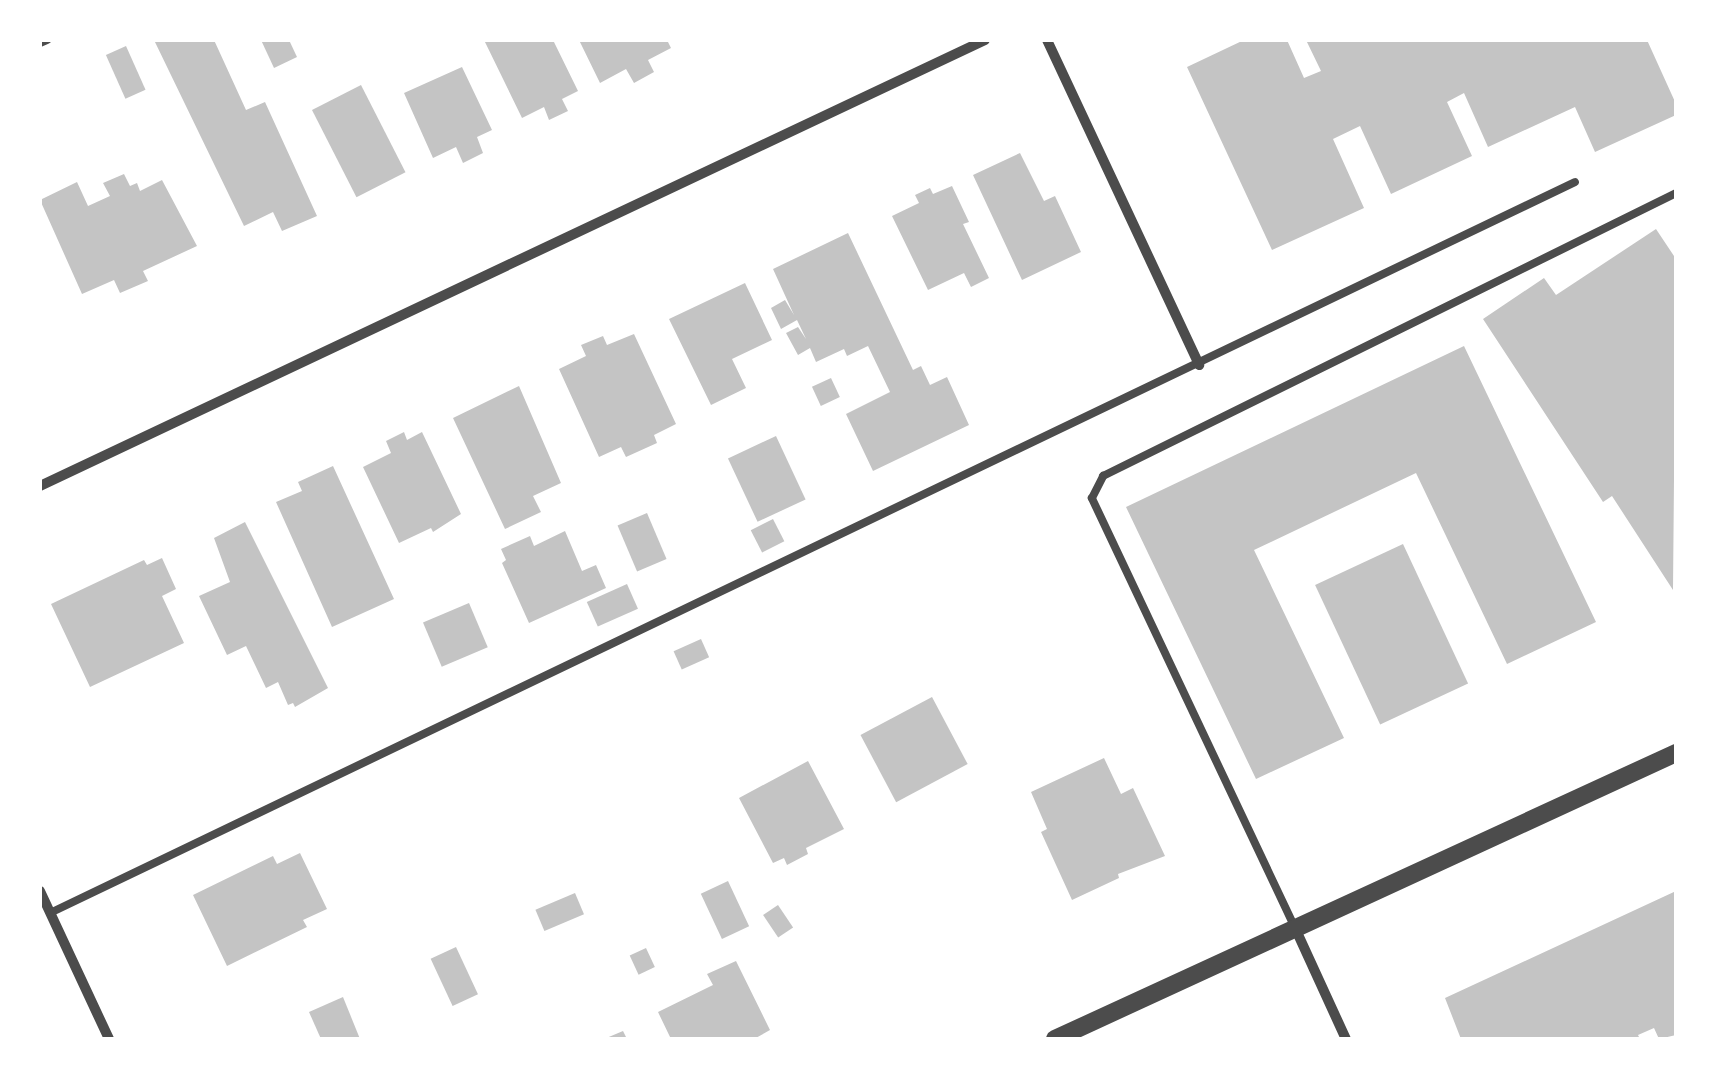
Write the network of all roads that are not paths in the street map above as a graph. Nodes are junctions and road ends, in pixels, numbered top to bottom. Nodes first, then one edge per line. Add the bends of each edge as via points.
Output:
1 (47, 40) edge
2 (986, 40) edge
3 (1047, 40) edge
4 (40, 44) edge
5 (1575, 182) dead end
6 (1676, 193) edge
7 (1199, 365) junction
8 (40, 486) edge
9 (1676, 753) edge
10 (40, 891) edge
11 (50, 913) junction
12 (1296, 930) junction
13 (109, 1039) edge
14 (1055, 1039) edge
15 (1346, 1039) edge

1 - 4 lane
2 - 8 street
3 - 7 street
5 - 7 lane
6 - 12 lane via 1103,476 1092,498
7 - 11 lane
9 - 12 street
10 - 11 street
11 - 13 street
12 - 14 street
12 - 15 street

